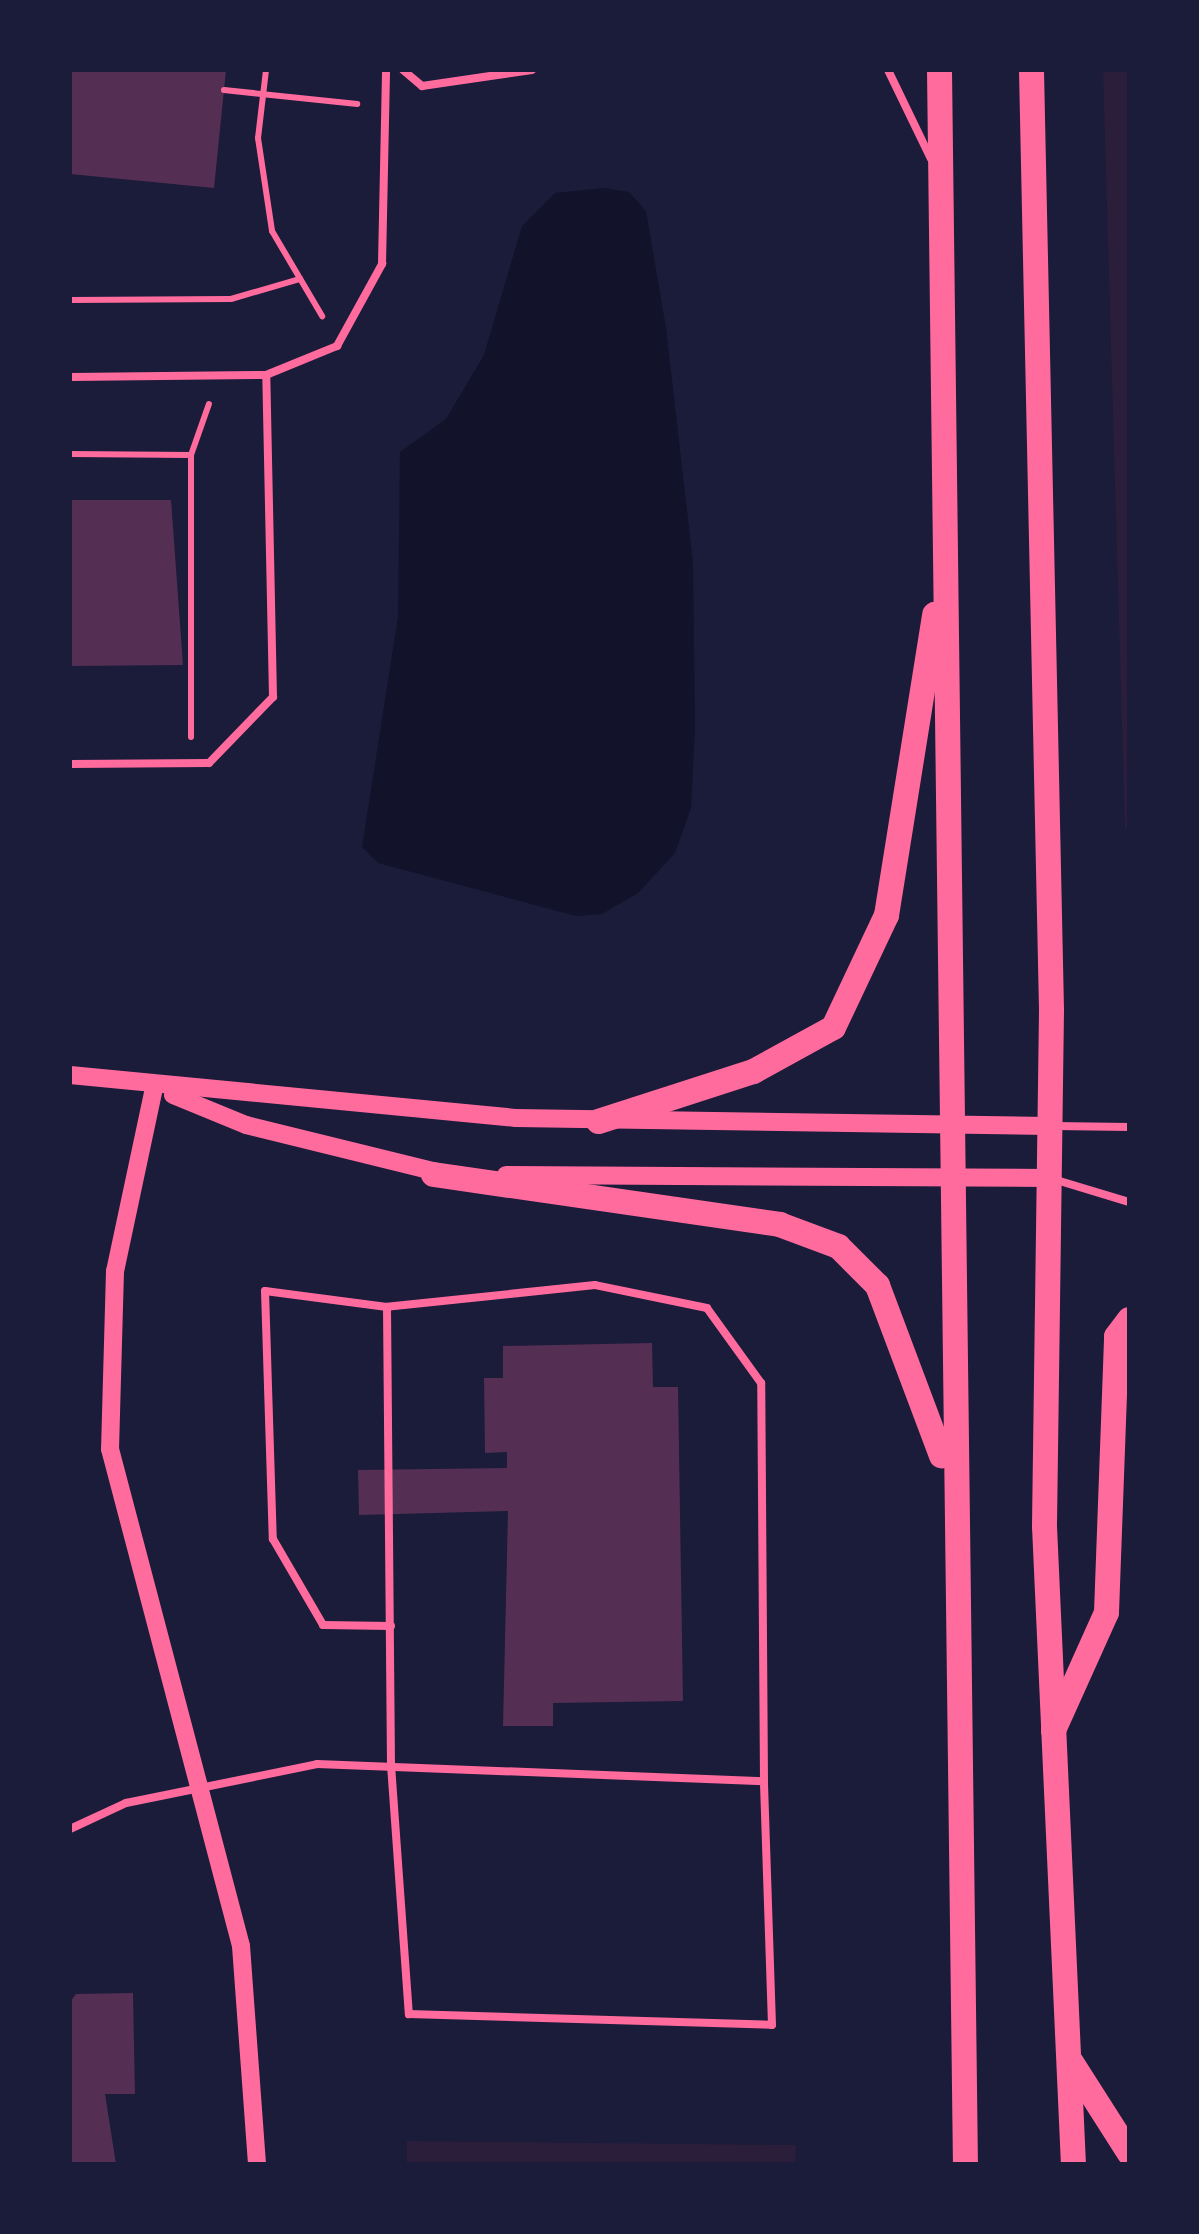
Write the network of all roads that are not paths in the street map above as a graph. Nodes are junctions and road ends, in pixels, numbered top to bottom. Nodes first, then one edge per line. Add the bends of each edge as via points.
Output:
1 (386, 70) edge
2 (403, 70) edge
3 (532, 70) edge
4 (888, 70) edge
5 (939, 70) edge
6 (1031, 70) edge
7 (942, 185) junction
8 (266, 374) junction
9 (70, 377) edge
10 (945, 540) junction
11 (70, 764) edge
12 (70, 1075) edge
13 (154, 1088) junction
14 (598, 1121) junction
15 (1049, 1126) junction
16 (1129, 1128) edge
17 (948, 1129) junction
18 (432, 1174) junction
19 (1048, 1178) junction
20 (949, 1179) junction
21 (1129, 1202) edge
22 (387, 1307) junction
23 (1129, 1319) edge
24 (391, 1626) junction
25 (956, 1684) junction
26 (1050, 1735) junction
27 (391, 1766) junction
28 (764, 1782) junction
29 (200, 1786) junction
30 (70, 1830) edge
31 (1071, 2062) junction
32 (1129, 2153) edge
33 (257, 2164) edge
34 (966, 2164) edge
35 (1073, 2164) edge

1 - 8 lane via 382,264 338,342
2 - 3 lane via 422,86
4 - 7 lane
5 - 7 main road
6 - 15 main road
7 - 10 main road
8 - 9 lane
8 - 11 lane via 273,697 208,764
10 - 14 main road via 886,915 833,1027 754,1071
10 - 17 main road
12 - 13 street
13 - 14 street
13 - 18 street via 246,1125
13 - 29 street via 115,1271 110,1448
14 - 17 street
15 - 16 lane
15 - 17 street
15 - 19 main road
17 - 20 main road
18 - 20 street
18 - 25 main road via 779,1224 838,1246 877,1285 940,1440
19 - 20 street
19 - 21 lane
19 - 26 main road
20 - 25 main road
22 - 24 lane
22 - 24 lane via 265,1292 272,1538 323,1625
22 - 28 lane via 596,1284 707,1308 761,1383
23 - 26 main road via 1116,1336 1106,1612
24 - 27 lane
25 - 34 main road
26 - 31 main road
27 - 28 lane
27 - 28 lane via 408,2014 772,2024
27 - 29 lane via 316,1764
29 - 30 lane
29 - 33 street via 241,1946
31 - 32 main road
31 - 35 main road

